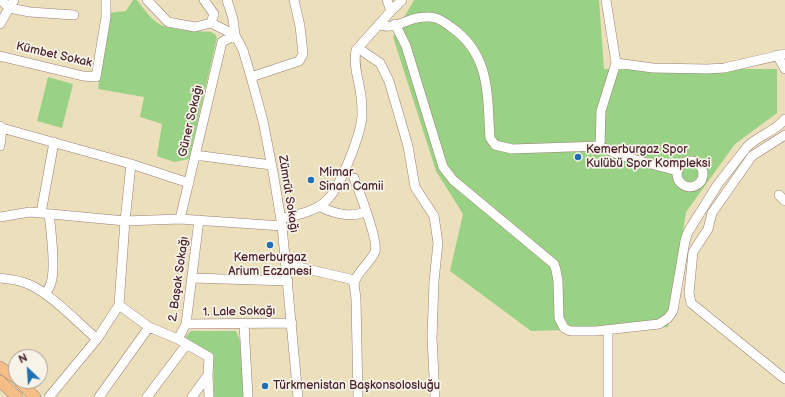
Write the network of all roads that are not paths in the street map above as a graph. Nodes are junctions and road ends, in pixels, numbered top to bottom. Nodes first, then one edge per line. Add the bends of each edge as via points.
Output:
1 (1, 0) edge
2 (106, 0) edge
3 (146, 0) edge
4 (204, 0) edge
5 (227, 0) edge
6 (294, 0) edge
7 (387, 0) edge
8 (402, 0) edge
9 (606, 0) edge
10 (12, 4) edge
11 (391, 11) junction
12 (74, 15) dead end
13 (211, 23) junction
14 (0, 24) edge
15 (379, 24) junction
16 (395, 24) junction
17 (221, 29) junction
18 (235, 35) junction
19 (222, 42) junction
20 (358, 48) junction
21 (781, 55) edge
22 (0, 56) edge
23 (616, 63) junction
24 (785, 69) edge
25 (252, 77) junction
26 (785, 119) edge
27 (1, 127) edge
28 (785, 135) edge
29 (54, 142) junction
30 (0, 146) edge
31 (600, 146) junction
32 (195, 155) junction
33 (131, 164) junction
34 (272, 165) junction
35 (678, 171) junction
36 (702, 176) junction
37 (354, 178) dead end
38 (189, 183) junction
39 (718, 184) junction
40 (319, 206) junction
41 (366, 211) junction
42 (45, 214) junction
43 (0, 216) edge
44 (180, 219) junction
45 (199, 220) junction
46 (124, 221) junction
47 (282, 223) junction
48 (286, 264) junction
49 (0, 278) edge
50 (192, 278) junction
51 (288, 281) junction
52 (354, 283) junction
53 (45, 294) junction
54 (119, 305) junction
55 (292, 323) junction
56 (186, 324) junction
57 (244, 324) junction
58 (149, 327) junction
59 (608, 330) junction
60 (97, 339) junction
61 (182, 342) junction
62 (208, 375) junction
63 (785, 379) edge
64 (0, 381) edge
65 (28, 389) edge
66 (17, 397) edge
67 (35, 397) edge
68 (49, 397) edge
69 (99, 397) edge
70 (147, 397) edge
71 (192, 397) edge
72 (209, 397) edge
73 (248, 397) edge
74 (298, 397) edge
75 (358, 397) edge
76 (435, 397) edge
77 (608, 397) edge

1 - 10 street
2 - 22 street, Kümbet Sokak via 106,17 96,77
3 - 13 street via 168,22 195,27
4 - 13 street via 214,14
5 - 18 street, Zümrüt Sokağı
6 - 25 street via 303,54 299,60
7 - 11 street
8 - 11 street
9 - 23 street
10 - 12 street via 30,12
10 - 14 street
11 - 15 street
13 - 17 street
15 - 16 street via 387,27
15 - 20 street
16 - 31 street via 430,16 456,30 468,42 479,59 486,81 490,138 495,145 512,149
16 - 59 street via 406,46 446,173 554,264 558,281 559,318 564,328 570,331
17 - 18 street
17 - 19 street, Güner Sokağı
18 - 19 street
18 - 25 street, Zümrüt Sokağı
19 - 32 street, Güner Sokağı
20 - 40 street via 354,58 362,118 338,186 327,201
20 - 76 street via 380,63 389,81 408,146 415,187 434,216 438,243 433,323
21 - 23 street via 724,68 708,69 653,68
21 - 24 street
23 - 31 street via 601,110
25 - 34 street, Zümrüt Sokağı
26 - 39 street via 752,141
27 - 29 street
27 - 30 street
28 - 63 street via 752,156 712,213 708,229 693,252 689,293 691,303
29 - 33 street
29 - 42 street
31 - 35 street via 617,154
32 - 34 street
32 - 38 street, Güner Sokağı
33 - 38 street
33 - 46 street
34 - 47 street, Zümrüt Sokağı
35 - 36 street via 686,162 695,163 701,168
35 - 36 street via 678,179 687,187 695,186
36 - 39 street
37 - 41 street
38 - 44 street, Güner Sokağı
39 - 59 street via 688,232 673,311 668,318 659,324
40 - 41 street via 332,212 354,215
40 - 47 street
41 - 52 street via 376,250
42 - 43 street via 30,212
42 - 46 street
42 - 53 street via 52,242 52,270 51,283
44 - 45 street
44 - 46 street
45 - 47 street
45 - 50 street, 2. Başak Sokağı
46 - 54 street
47 - 48 street, Zümrüt Sokağı
48 - 51 street, Zümrüt Sokağı
48 - 52 street via 350,279
49 - 53 street via 28,284
50 - 51 street
50 - 56 street, 2. Başak Sokağı
51 - 55 street, Zümrüt Sokağı
52 - 75 street
53 - 60 street
54 - 58 street
54 - 60 street
55 - 57 street, 1. Lale Sokağı
55 - 74 street, Zümrüt Sokağı
56 - 57 street, 1. Lale Sokağı
56 - 61 street, 2. Başak Sokağı
57 - 73 street
58 - 61 street
58 - 69 street
59 - 77 street
60 - 68 street
61 - 62 street via 209,357
61 - 70 street, 2. Başak Sokağı
62 - 71 street
62 - 72 street
64 - 66 main road
65 - 67 main road

